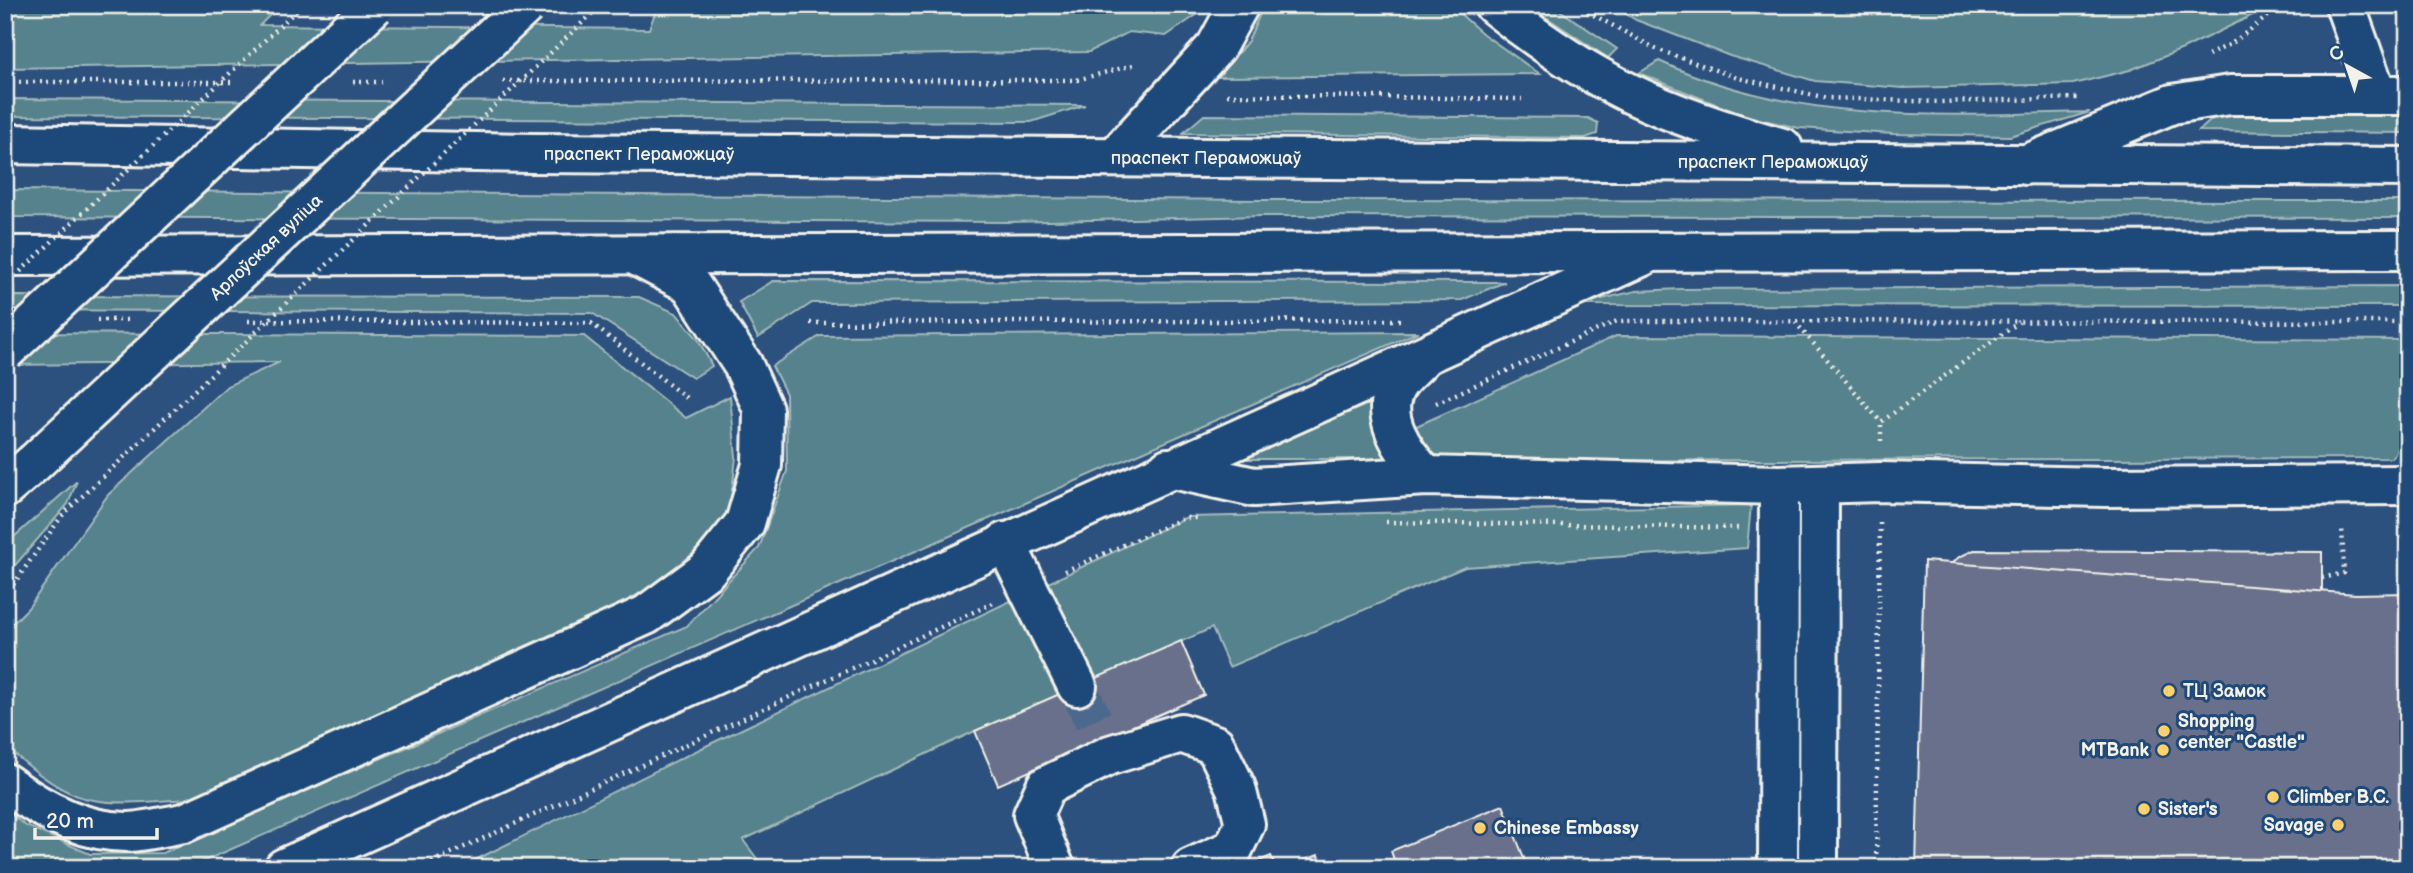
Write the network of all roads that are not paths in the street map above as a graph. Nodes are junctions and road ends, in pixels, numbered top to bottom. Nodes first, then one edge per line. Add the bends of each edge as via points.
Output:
1 (375, 5) edge
2 (526, 5) edge
3 (1239, 5) edge
4 (1494, 5) edge
5 (2345, 5) edge
6 (2393, 95) edge
7 (5, 144) edge
8 (1115, 157) junction
9 (1836, 162) junction
10 (2025, 165) junction
11 (2408, 167) edge
12 (2408, 250) edge
13 (1654, 251) junction
14 (5, 256) edge
15 (637, 257) junction
16 (5, 351) edge
17 (1422, 358) junction
18 (1168, 468) junction
19 (1426, 476) junction
20 (1819, 484) junction
21 (1779, 485) junction
22 (2408, 485) edge
23 (5, 488) edge
24 (1005, 542) junction
25 (1077, 686) tunnel mouth
26 (5, 783) edge
27 (284, 868) edge
28 (1055, 868) edge
29 (1191, 868) edge
30 (1778, 868) edge
31 (1818, 868) edge

1 - 16 main road, bridge
2 - 23 main road, Арлоўская вуліца, bridge
3 - 8 main road via 1216,47
4 - 9 main road via 1556,54 1611,87 1708,127
5 - 6 main road
6 - 10 main road via 2230,95 2172,104
7 - 8 main road, праспект Пераможцаў
8 - 9 main road, праспект Пераможцаў
9 - 10 main road, праспект Пераможцаў
10 - 11 main road, праспект Пераможцаў
12 - 13 main road
13 - 15 main road
13 - 17 main road
14 - 15 main road
15 - 26 main road via 690,284 743,365 763,408 762,465 745,523 706,570 646,615 184,823 128,832 83,824 41,808
17 - 18 main road
17 - 19 main road via 1397,384 1391,423 1405,454
18 - 19 main road via 1254,487
18 - 24 main road
19 - 21 main road
20 - 21 main road
20 - 22 main road
20 - 31 main road
21 - 30 main road
24 - 25 main road
24 - 27 main road
28 - 29 main road via 1033,815 1046,786 1107,747 1181,733 1215,745 1236,788 1245,824 1233,849

